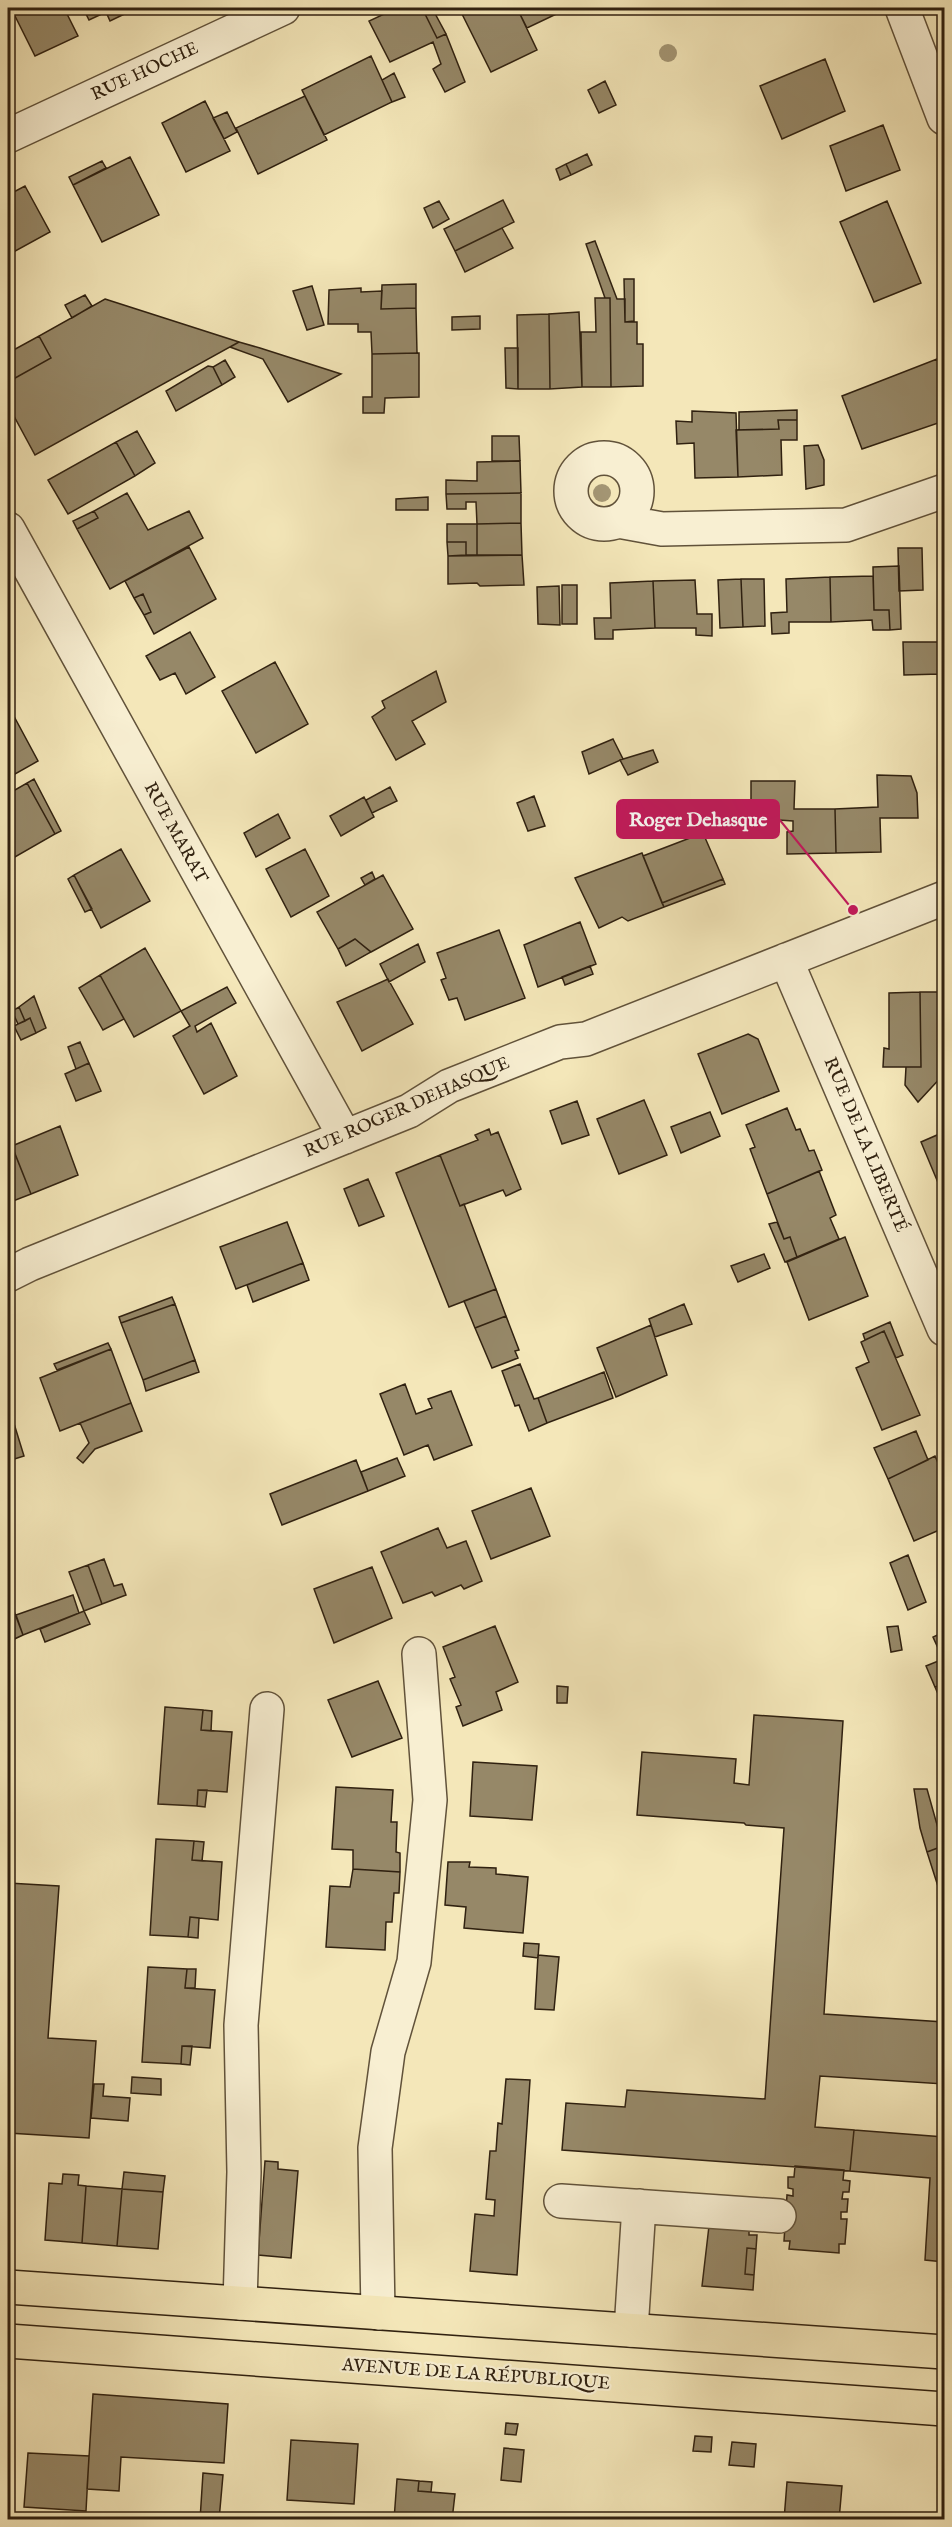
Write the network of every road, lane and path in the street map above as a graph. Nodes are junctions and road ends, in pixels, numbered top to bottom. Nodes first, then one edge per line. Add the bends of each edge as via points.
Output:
1 (283, 8) edge
2 (902, 8) edge
3 (945, 118) edge
4 (8, 136) edge
5 (945, 491) edge
6 (618, 521) dead end
7 (8, 530) edge
8 (945, 898) edge
9 (786, 960) junction
10 (345, 1137) junction
11 (8, 1275) edge
12 (945, 1329) edge
13 (419, 1654) dead end
14 (267, 1709) dead end
15 (561, 2201) dead end
16 (639, 2206) junction
17 (779, 2216) dead end
18 (8, 2287) edge
19 (240, 2303) junction
20 (378, 2313) junction
21 (631, 2330) junction
22 (8, 2341) edge
23 (945, 2352) edge
24 (945, 2409) edge

1 - 4 street, RUE HOCHE
2 - 3 street
5 - 6 street via 846,525 662,529
7 - 10 street, RUE MARAT
8 - 9 street, RUE ROGER DEHASQUE
9 - 10 street, RUE ROGER DEHASQUE via 586,1039 560,1042 449,1086 409,1111
9 - 12 street, RUE DE LA LIBERTÉ
10 - 11 street, RUE ROGER DEHASQUE
13 - 20 street via 430,1800 414,1962 388,2052 375,2148
14 - 19 street via 241,2025 244,2172
15 - 16 street
16 - 17 street
16 - 21 street
18 - 19 main road
19 - 20 main road
20 - 21 main road
21 - 23 main road
22 - 24 main road, AVENUE DE LA RÉPUBLIQUE

